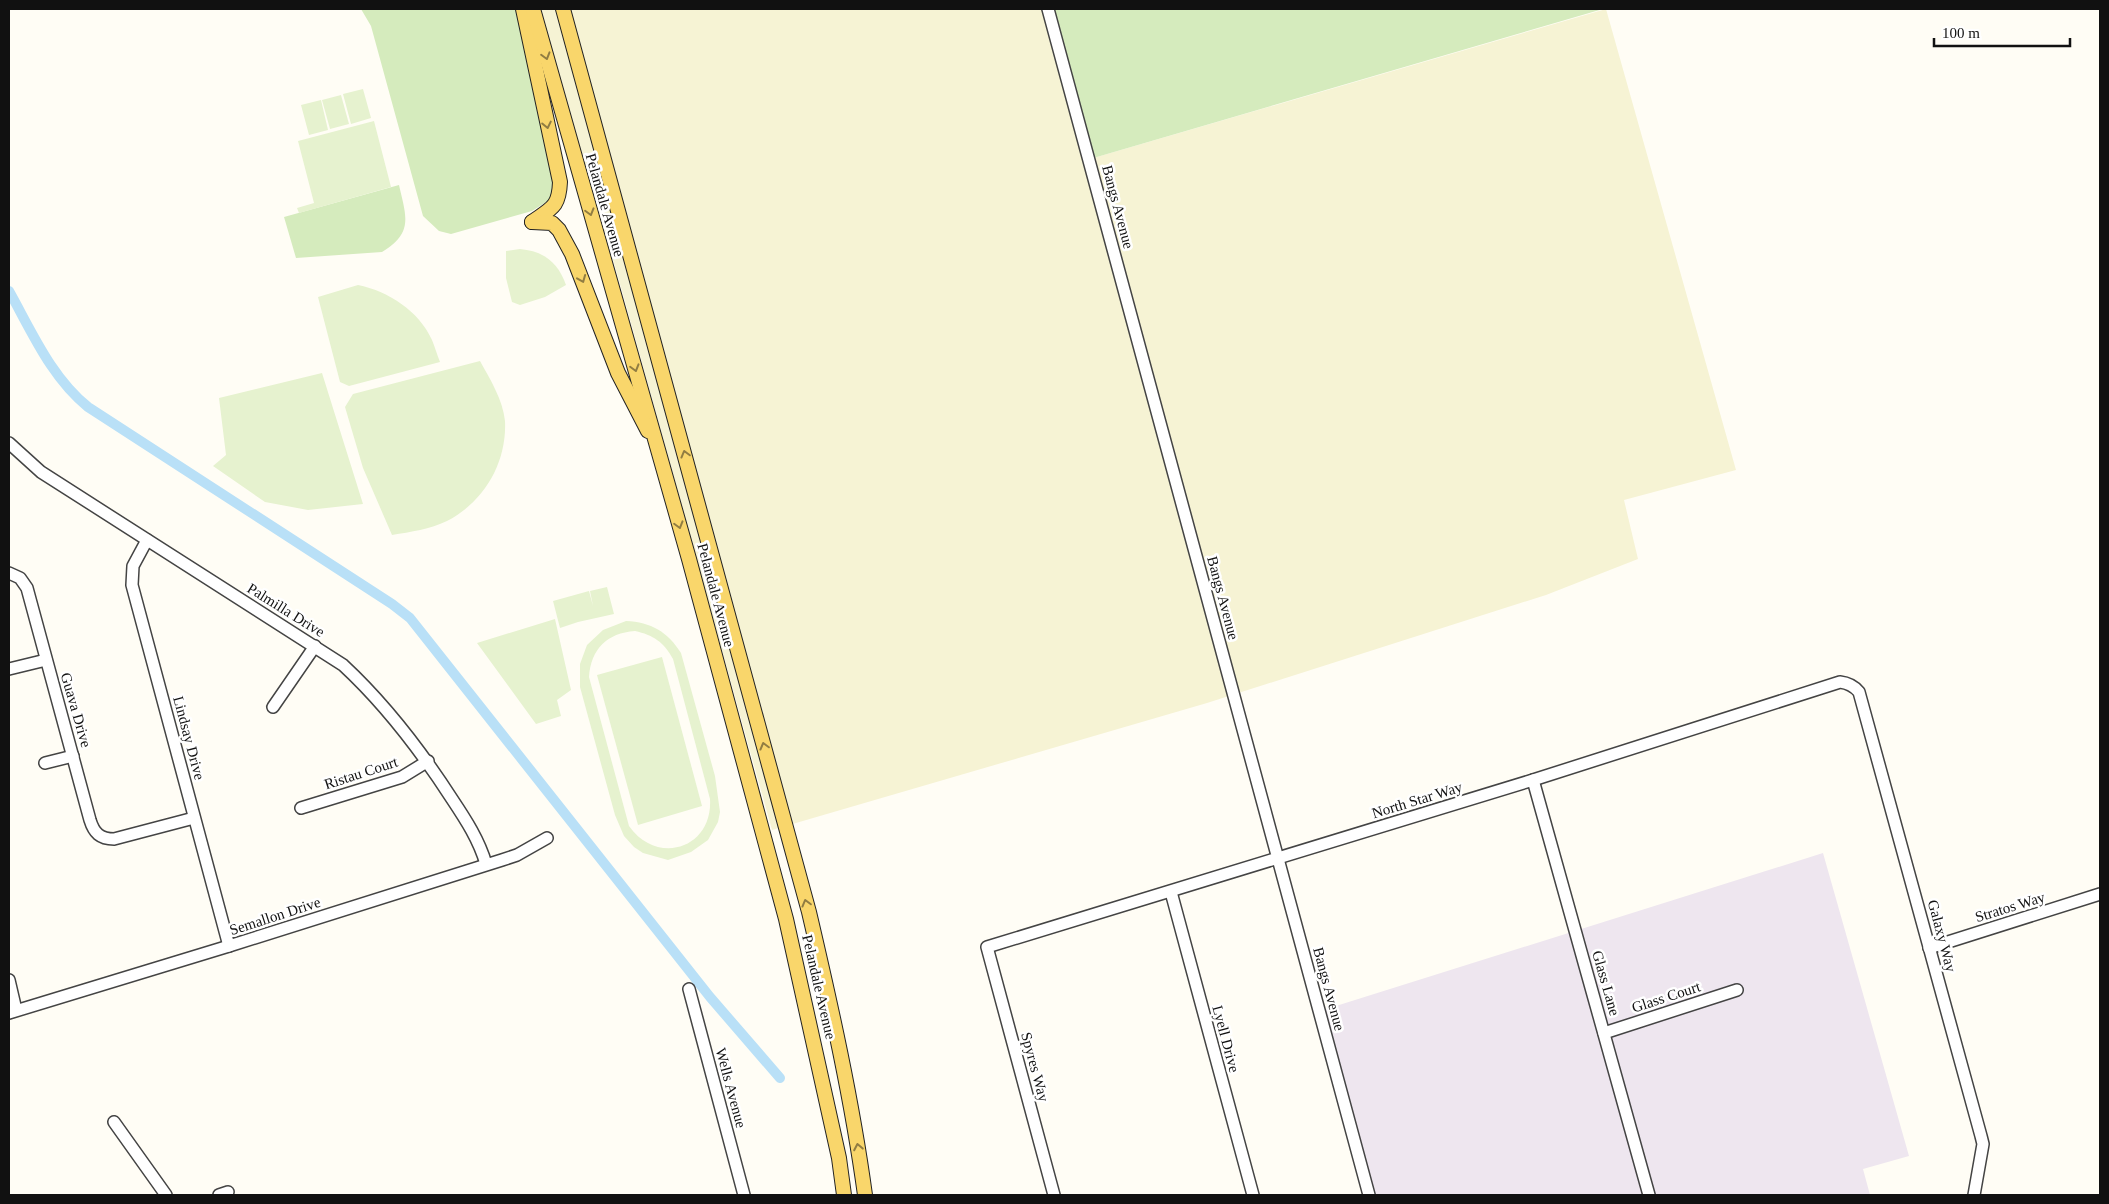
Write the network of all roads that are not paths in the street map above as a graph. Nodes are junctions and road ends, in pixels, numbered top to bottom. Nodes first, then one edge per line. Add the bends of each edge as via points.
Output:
1 (523, 9) edge
2 (533, 9) edge
3 (563, 9) edge
4 (1048, 9) edge
5 (9, 443) edge
6 (658, 448) junction
7 (146, 540) junction
8 (9, 573) edge
9 (315, 646) junction
10 (46, 660) junction
11 (9, 669) edge
12 (1855, 687) joint
13 (273, 708) dead end
14 (73, 756) junction
15 (428, 760) junction
16 (45, 764) dead end
17 (1533, 780) junction
18 (301, 808) dead end
19 (194, 818) junction
20 (547, 838) dead end
21 (1278, 859) junction
22 (486, 864) junction
23 (1171, 892) junction
24 (2100, 894) edge
25 (229, 946) junction
26 (987, 947) joint
27 (1929, 948) junction
28 (9, 980) edge
29 (689, 989) dead end
30 (1737, 990) dead end
31 (12, 1012) edge
32 (1604, 1033) junction
33 (114, 1122) dead end
34 (166, 1195) edge
35 (744, 1195) edge
36 (844, 1195) edge
37 (865, 1195) edge
38 (1054, 1195) edge
39 (1253, 1195) edge
40 (1369, 1195) edge
41 (1648, 1195) edge
42 (1974, 1195) edge

1 -> 6 main road via 560,182 556,206 532,222 552,223 559,230 580,272 618,373
2 -> 6 main road, Pelandale Avenue
37 -> 3 main road, Pelandale Avenue via 830,998 809,912
4 - 21 street, Bangs Avenue
5 - 7 street, Palmilla Drive via 41,472
6 -> 36 main road, Pelandale Avenue via 786,919 807,1004
7 - 9 street, Palmilla Drive
7 - 19 street, Lindsay Drive via 133,566 132,585
8 - 10 street, Guava Drive via 20,578 27,588
9 - 13 street
9 - 15 street, Palmilla Drive via 356,676
10 - 11 street
10 - 14 street, Guava Drive
12 - 17 street, North Star Way via 1840,682
12 - 27 street, Galaxy Way
14 - 16 street
14 - 19 street, Guava Drive via 93,829 100,837 114,839
15 - 18 street, Ristau Court via 402,777
15 - 22 street, Palmilla Drive via 474,834
17 - 21 street, North Star Way
17 - 32 street, Glass Lane
19 - 25 street, Lindsay Drive
20 - 22 street, Semallon Drive via 517,855
21 - 23 street, North Star Way
21 - 40 street, Bangs Avenue
22 - 25 street, Semallon Drive
23 - 26 street, North Star Way
23 - 39 street, Lyell Drive
24 - 27 street, Stratos Way
25 - 31 street, Semallon Drive
26 - 38 street, Spyres Way
27 - 42 street, Galaxy Way via 1983,1144
28 - 31 street
29 - 35 street, Wells Avenue
30 - 32 street, Glass Court
32 - 41 street, Glass Lane
33 - 34 street

